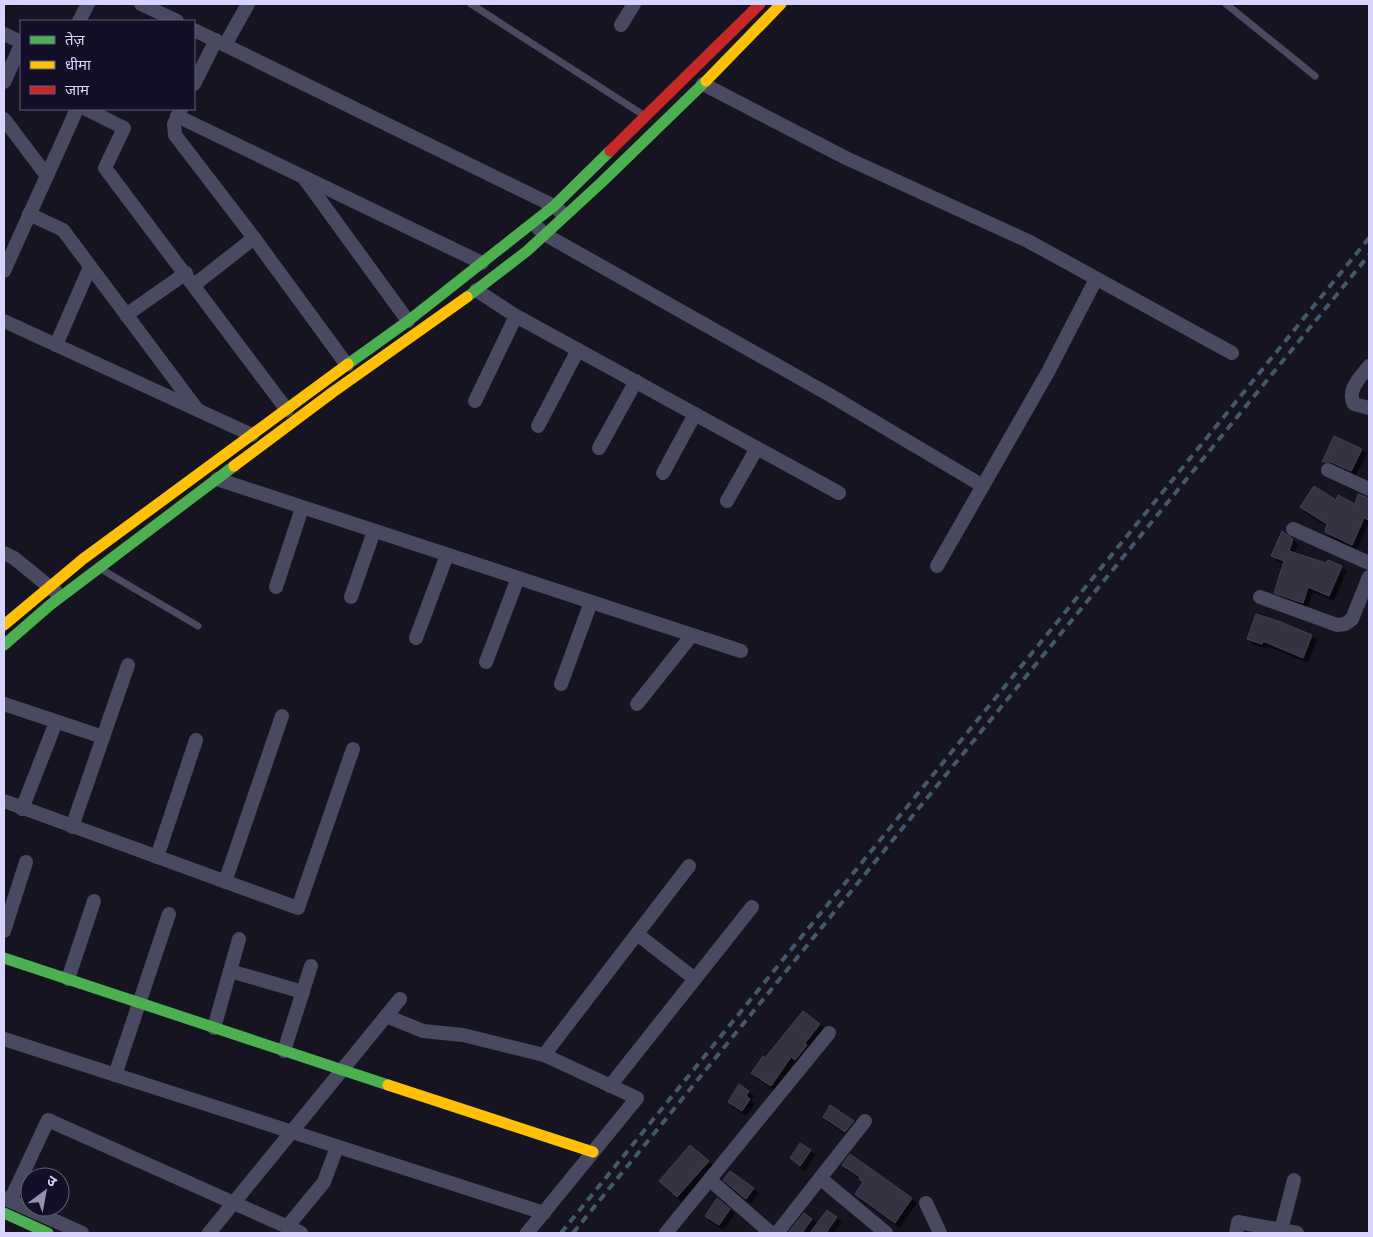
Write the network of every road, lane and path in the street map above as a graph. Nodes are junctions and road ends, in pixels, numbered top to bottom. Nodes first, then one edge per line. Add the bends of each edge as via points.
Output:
1 (88, 4) edge
2 (141, 4) edge
3 (248, 4) edge
4 (471, 4) edge
5 (634, 4) edge
6 (760, 4) edge
7 (781, 4) edge
8 (1226, 4) edge
9 (80, 20) edge
10 (175, 20) edge
11 (621, 25) dead end
12 (195, 30) edge
13 (4, 34) edge
14 (20, 43) edge
15 (220, 43) junction
16 (20, 46) edge
17 (1315, 76) dead end
18 (4, 82) edge
19 (195, 82) edge
20 (703, 84) junction
21 (77, 110) edge
22 (88, 110) edge
23 (179, 112) edge
24 (646, 117) junction
25 (4, 119) edge
26 (47, 176) junction
27 (304, 177) junction
28 (554, 206) junction
29 (30, 214) junction
30 (566, 216) junction
31 (534, 224) junction
32 (546, 235) junction
33 (254, 238) junction
34 (482, 263) junction
35 (90, 267) junction
36 (4, 271) edge
37 (190, 279) junction
38 (1096, 279) junction
39 (476, 290) junction
40 (126, 315) junction
41 (516, 316) junction
42 (4, 320) edge
43 (408, 321) junction
44 (56, 345) junction
45 (578, 350) junction
46 (1232, 353) dead end
47 (347, 365) junction
48 (1369, 366) edge
49 (636, 382) junction
50 (474, 401) dead end
51 (1369, 408) edge
52 (197, 410) junction
53 (287, 410) junction
54 (695, 414) junction
55 (538, 426) dead end
56 (252, 435) junction
57 (600, 448) dead end
58 (757, 448) junction
59 (1328, 470) dead end
60 (663, 473) dead end
61 (218, 479) junction
62 (983, 486) junction
63 (1369, 489) edge
64 (839, 494) dead end
65 (727, 501) dead end
66 (302, 508) junction
67 (1294, 529) dead end
68 (374, 531) junction
69 (4, 553) edge
70 (447, 555) junction
71 (1369, 564) edge
72 (937, 566) dead end
73 (99, 568) junction
74 (1369, 577) edge
75 (518, 578) junction
76 (276, 587) dead end
77 (55, 591) junction
78 (351, 597) dead end
79 (1260, 597) dead end
80 (591, 602) junction
81 (4, 625) edge
82 (198, 626) dead end
83 (692, 635) junction
84 (416, 638) dead end
85 (4, 645) edge
86 (741, 651) dead end
87 (486, 662) dead end
88 (128, 665) dead end
89 (561, 684) dead end
90 (4, 704) edge
91 (637, 704) dead end
92 (282, 716) dead end
93 (56, 722) junction
94 (103, 737) junction
95 (196, 740) dead end
96 (353, 749) dead end
97 (4, 801) edge
98 (22, 809) junction
99 (72, 827) junction
100 (158, 858) junction
101 (26, 862) dead end
102 (689, 866) dead end
103 (225, 882) junction
104 (94, 901) dead end
105 (752, 907) dead end
106 (169, 914) dead end
107 (4, 931) edge
108 (637, 934) junction
109 (240, 939) dead end
110 (4, 958) edge
111 (311, 966) dead end
112 (230, 971) junction
113 (68, 979) junction
114 (695, 979) junction
115 (303, 992) junction
116 (400, 1000) dead end
117 (139, 1003) junction
118 (386, 1016) junction
119 (214, 1028) junction
120 (829, 1033) dead end
121 (4, 1039) edge
122 (284, 1051) junction
123 (544, 1055) junction
124 (342, 1070) junction
125 (115, 1075) junction
126 (610, 1086) junction
127 (865, 1121) dead end
128 (291, 1132) junction
129 (337, 1147) junction
130 (592, 1152) junction
131 (820, 1178) junction
132 (710, 1180) junction
133 (1294, 1180) dead end
134 (233, 1203) junction
135 (926, 1203) dead end
136 (6, 1204) edge
137 (544, 1213) junction
138 (288, 1227) junction
139 (1281, 1230) junction
140 (48, 1233) edge
141 (82, 1233) edge
142 (209, 1233) edge
143 (301, 1233) edge
144 (528, 1233) edge
145 (666, 1233) edge
146 (771, 1233) edge
147 (777, 1233) edge
148 (886, 1233) edge
149 (940, 1233) edge
150 (1236, 1233) edge
151 (1297, 1233) edge

1 - 9 street
2 - 10 street
3 - 15 street
4 - 24 lane
5 - 11 street
6 - 24 main road
7 - 20 main road
8 - 17 lane
12 - 15 street
13 - 14 street
15 - 19 street
15 - 28 street
16 - 18 street
20 - 30 main road
20 - 38 street via 846,158 1028,241
21 - 26 street
22 - 37 street via 124,128 105,168
23 - 27 street
23 - 33 street via 174,124 175,135
24 - 28 main road
25 - 26 street
26 - 29 street
27 - 34 street
27 - 43 street
28 - 30 street
28 - 31 main road
29 - 35 street via 63,230
29 - 36 street
30 - 32 main road
31 - 32 street
31 - 34 main road
32 - 39 main road
32 - 62 street via 828,394
33 - 37 street
33 - 47 street
34 - 43 main road
35 - 40 street
35 - 44 street
37 - 40 street
37 - 53 street
38 - 46 street
38 - 62 street via 1062,347
39 - 41 street
39 - 61 main road
40 - 52 street
41 - 45 street
41 - 50 street
42 - 44 street
43 - 47 main road
44 - 52 street
45 - 49 street
45 - 55 street
47 - 53 main road
48 - 51 street via 1352,389 1351,398 1354,404
49 - 54 street
49 - 57 street
52 - 56 street
53 - 56 main road
54 - 58 street
54 - 60 street
56 - 77 main road via 150,510
58 - 64 street
58 - 65 street
59 - 63 street
61 - 66 street
61 - 73 main road
62 - 72 street
66 - 68 street
66 - 76 street
67 - 71 street
68 - 70 street
68 - 78 street
69 - 77 street
70 - 75 street
70 - 84 street
73 - 77 main road
73 - 82 lane
74 - 79 street via 1352,619 1345,624 1337,625
75 - 80 street
75 - 87 street
77 - 81 main road
77 - 85 main road
80 - 83 street
80 - 89 street
83 - 86 street
83 - 91 street
88 - 94 street
90 - 93 street
92 - 103 street
93 - 94 street
93 - 98 street
94 - 99 street
95 - 100 street
96 - 103 street via 298,908
97 - 98 street
98 - 99 street
99 - 100 street
100 - 103 street
101 - 107 street
102 - 108 street
104 - 113 street
105 - 114 street
106 - 117 street
108 - 114 street
108 - 123 street
109 - 112 street
110 - 113 main road
111 - 115 street
112 - 115 street
112 - 119 street
113 - 117 main road
114 - 126 street
115 - 122 street
116 - 118 street
117 - 119 main road
117 - 125 street
118 - 123 street via 423,1031 463,1035
118 - 124 street
119 - 122 main road
120 - 132 street
121 - 125 street
122 - 124 main road
123 - 126 street
124 - 128 street
124 - 130 main road
125 - 128 street
126 - 130 street via 637,1098
127 - 131 street
128 - 129 street
128 - 134 street
129 - 137 street
129 - 138 street via 324,1182
130 - 137 street
131 - 147 street
131 - 148 street
132 - 145 street
132 - 146 street
133 - 139 street
134 - 136 street via 48,1120
134 - 138 street
134 - 142 street
135 - 149 street
136 - 140 main road
136 - 141 street
137 - 144 street
138 - 143 street
139 - 150 street via 1238,1222
139 - 151 street

